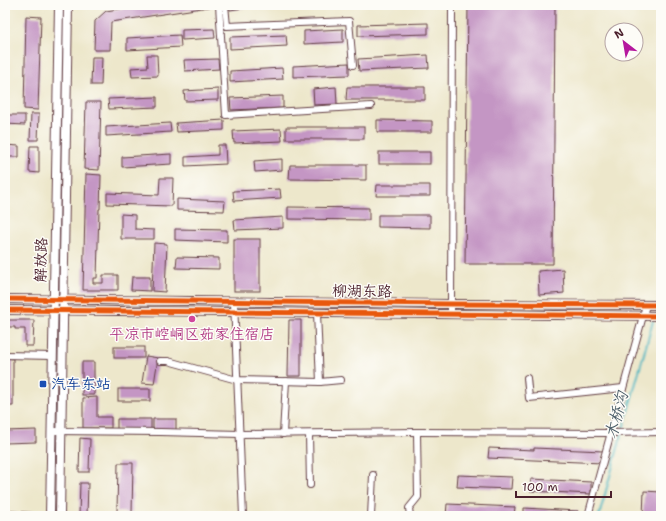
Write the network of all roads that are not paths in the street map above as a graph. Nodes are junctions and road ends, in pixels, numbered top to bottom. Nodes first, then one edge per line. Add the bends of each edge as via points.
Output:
1 (59, 5) edge
2 (68, 5) edge
3 (219, 5) edge
4 (225, 5) edge
5 (452, 5) edge
6 (353, 65) dead end
7 (371, 106) dead end
8 (5, 299) edge
9 (54, 300) junction
10 (63, 300) junction
11 (234, 302) junction
12 (451, 304) junction
13 (646, 305) junction
14 (661, 305) edge
15 (5, 310) edge
16 (54, 310) junction
17 (63, 310) junction
18 (234, 312) junction
19 (317, 313) junction
20 (451, 314) junction
21 (643, 316) junction
22 (661, 316) edge
23 (5, 355) edge
24 (53, 356) junction
25 (160, 361) dead end
26 (527, 378) dead end
27 (237, 380) junction
28 (341, 380) dead end
29 (286, 381) junction
30 (320, 382) junction
31 (624, 388) junction
32 (52, 431) junction
33 (61, 431) junction
34 (417, 432) junction
35 (661, 432) edge
36 (614, 433) junction
37 (240, 434) junction
38 (284, 434) junction
39 (309, 434) junction
40 (373, 475) dead end
41 (310, 485) dead end
42 (5, 514) edge
43 (33, 516) edge
44 (50, 516) edge
45 (60, 516) edge
46 (243, 516) edge
47 (371, 516) edge
48 (410, 516) edge
49 (588, 516) edge

1 - 9 main road, 解放路
2 - 10 main road, 解放路
3 - 7 street via 226,115
4 - 6 street via 227,26 349,21
5 - 12 street
8 - 9 main road, 柳湖东路
9 - 10 main road, 柳湖东路
9 - 16 main road, 解放路
10 - 11 main road, 柳湖东路
10 - 17 main road, 解放路
11 - 12 main road, 柳湖东路
11 - 18 street
12 - 13 main road, 柳湖东路
12 - 20 street
13 - 14 main road, 柳湖东路
13 - 21 street
15 - 16 main road, 柳湖东路
16 - 17 main road, 柳湖东路
16 - 24 main road, 解放路
17 - 18 main road, 柳湖东路
17 - 33 main road, 解放路
18 - 19 main road, 柳湖东路
18 - 27 street
19 - 20 main road, 柳湖东路
19 - 30 street
20 - 21 main road, 柳湖东路
21 - 22 main road, 柳湖东路
21 - 31 street
23 - 24 street
24 - 32 main road, 解放路
25 - 27 street
26 - 31 street via 529,398
27 - 29 street
27 - 37 street
28 - 30 street
29 - 30 street
29 - 38 street
31 - 36 street
32 - 33 street
32 - 44 main road, 解放路
33 - 37 street
33 - 45 main road, 解放路
34 - 36 street
34 - 39 street
34 - 48 street via 418,497 409,508
35 - 36 street
36 - 49 street
37 - 38 street
37 - 46 street
38 - 39 street
39 - 41 street
40 - 47 street
42 - 43 street

